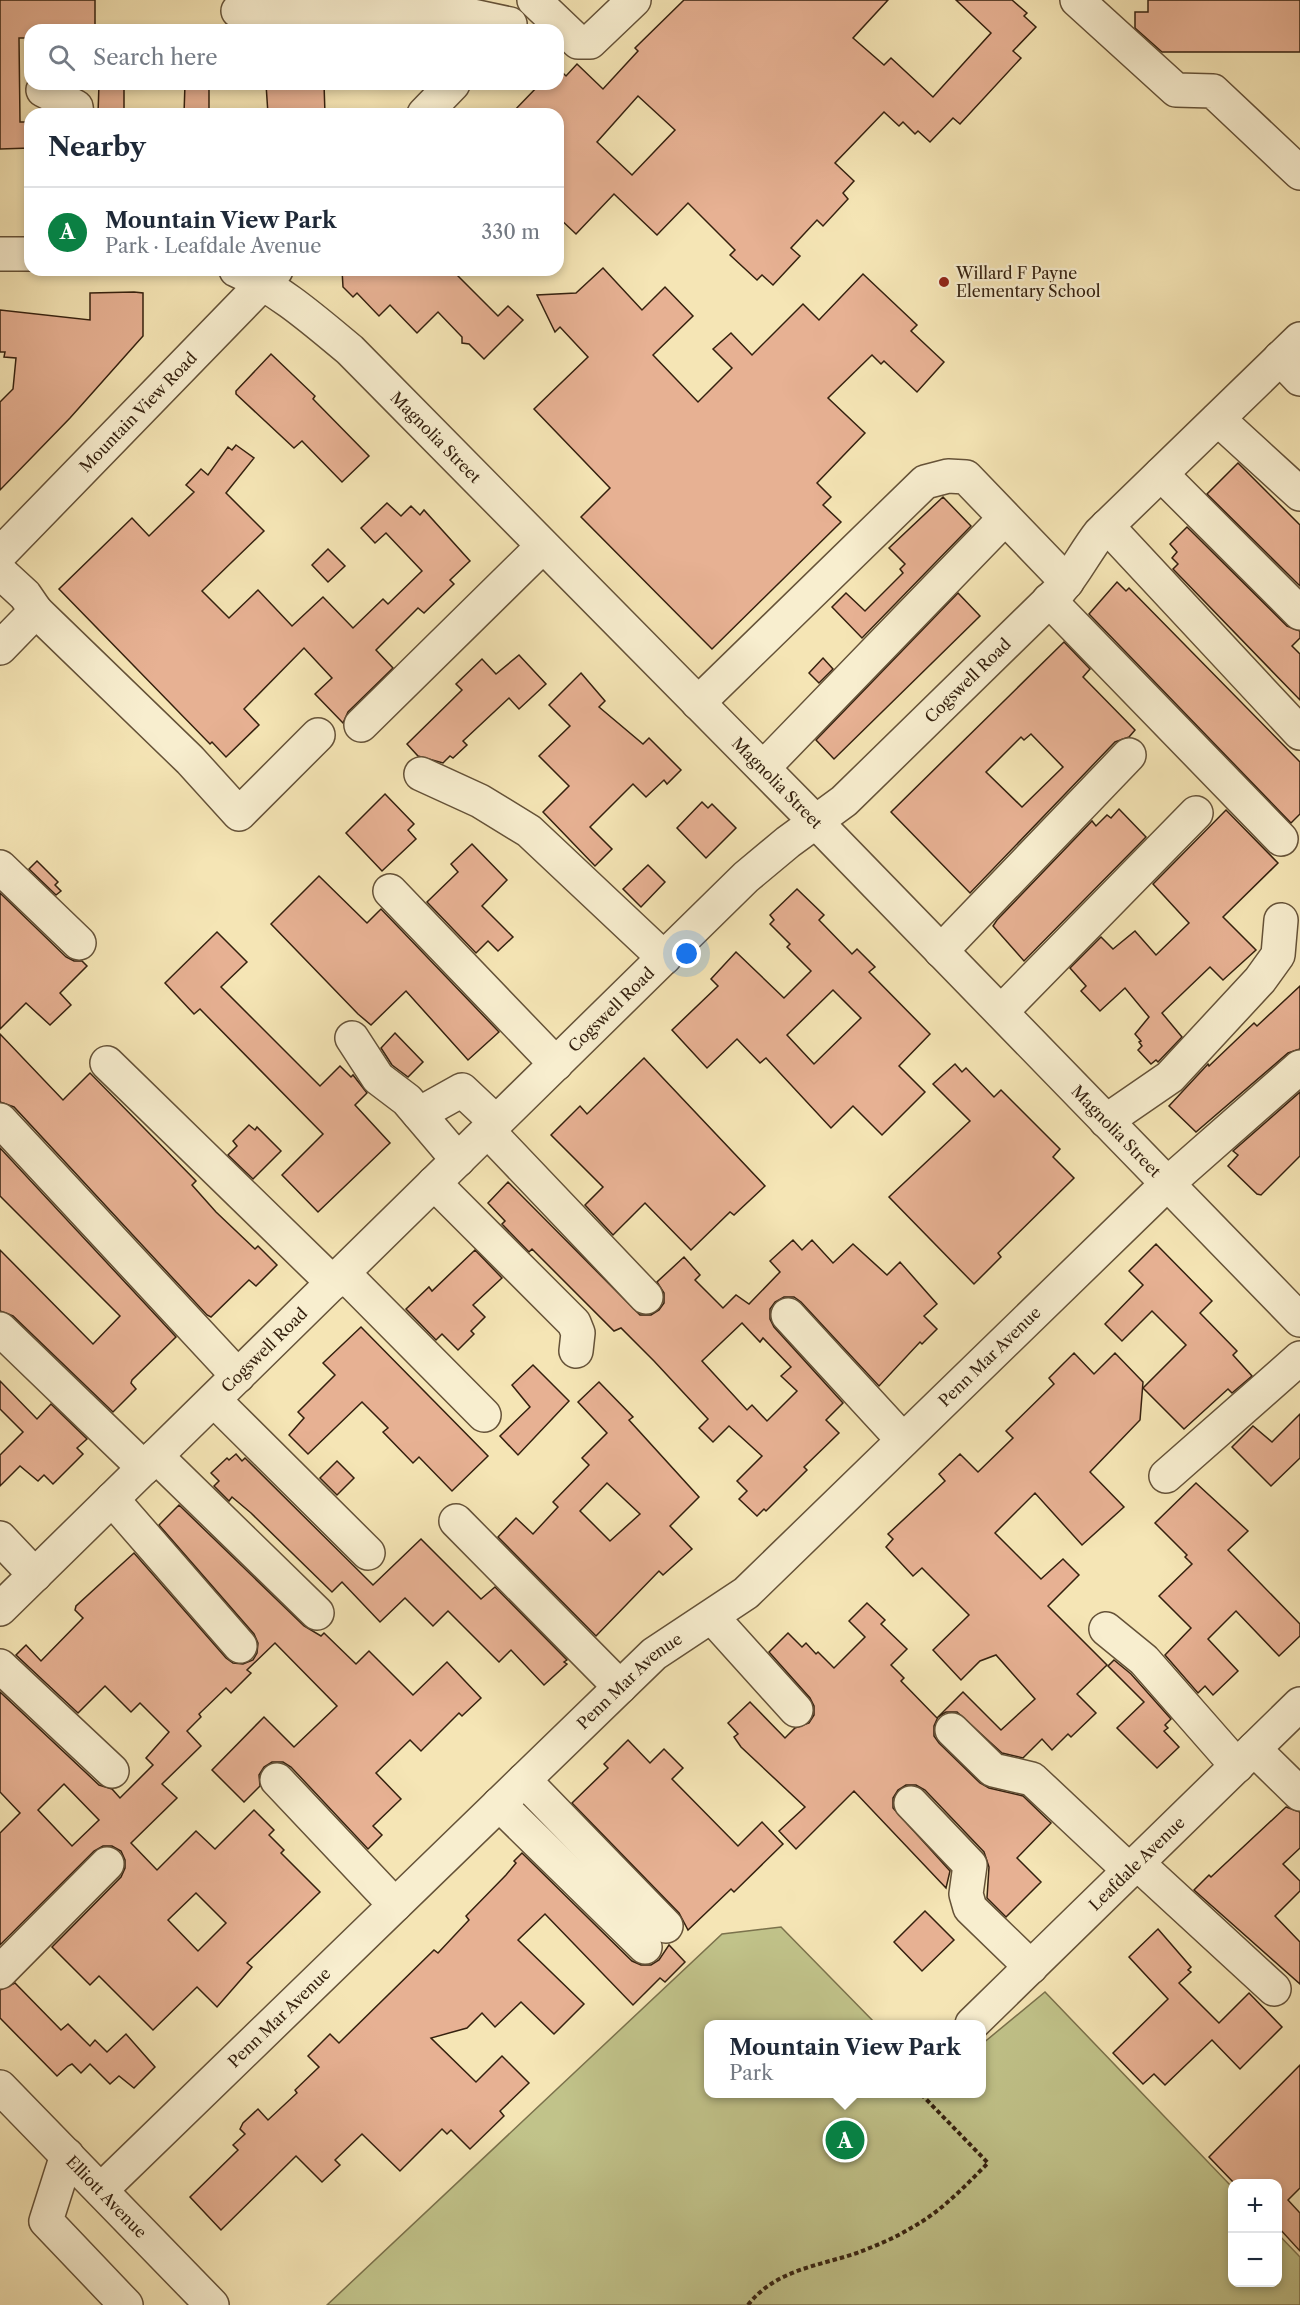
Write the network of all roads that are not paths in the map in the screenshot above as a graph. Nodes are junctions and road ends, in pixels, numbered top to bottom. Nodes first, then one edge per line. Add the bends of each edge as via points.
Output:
1 (533, 0) edge
2 (634, 0) edge
3 (1077, 0) edge
4 (238, 11) dead end
5 (497, 24) edge
6 (511, 24) edge
7 (556, 24) edge
8 (564, 32) edge
9 (43, 90) dead end
10 (447, 90) edge
11 (76, 108) edge
12 (430, 108) edge
13 (1300, 173) edge
14 (0, 254) edge
15 (24, 254) edge
16 (256, 276) edge
17 (260, 276) edge
18 (1293, 358) edge
19 (1218, 418) junction
20 (920, 466) dead end
21 (1161, 474) junction
22 (1300, 494) edge
23 (1005, 518) junction
24 (1107, 526) junction
25 (543, 546) junction
26 (0, 554) edge
27 (0, 572) edge
28 (1058, 591) junction
29 (36, 611) junction
30 (1300, 613) edge
31 (0, 648) edge
32 (694, 699) junction
33 (361, 725) dead end
34 (1300, 733) edge
35 (318, 735) dead end
36 (1129, 755) dead end
37 (763, 768) junction
38 (421, 774) dead end
39 (1197, 813) dead end
40 (816, 822) junction
41 (1281, 839) dead end
42 (0, 867) edge
43 (390, 891) dead end
44 (1281, 920) dead end
45 (79, 943) dead end
46 (941, 951) junction
47 (664, 958) junction
48 (1001, 1012) junction
49 (352, 1038) dead end
50 (107, 1063) dead end
51 (556, 1064) junction
52 (1300, 1067) edge
53 (419, 1114) junction
54 (0, 1120) edge
55 (1106, 1121) junction
56 (492, 1126) junction
57 (458, 1160) junction
58 (434, 1184) junction
59 (1167, 1184) junction
60 (338, 1278) junction
61 (646, 1297) dead end
62 (788, 1315) dead end
63 (1300, 1320) edge
64 (0, 1329) edge
65 (576, 1351) dead end
66 (1300, 1358) edge
67 (238, 1376) junction
68 (214, 1400) junction
69 (484, 1416) dead end
70 (903, 1440) junction
71 (150, 1462) junction
72 (1166, 1476) dead end
73 (112, 1499) junction
74 (456, 1521) dead end
75 (0, 1538) edge
76 (368, 1553) dead end
77 (35, 1575) junction
78 (0, 1609) edge
79 (317, 1613) dead end
80 (712, 1617) junction
81 (1107, 1629) dead end
82 (240, 1646) dead end
83 (0, 1666) edge
84 (620, 1687) junction
85 (1300, 1704) edge
86 (796, 1710) dead end
87 (952, 1730) dead end
88 (1246, 1757) junction
89 (112, 1771) dead end
90 (277, 1780) dead end
91 (524, 1780) junction
92 (1300, 1794) edge
93 (911, 1803) dead end
94 (499, 1804) junction
95 (107, 1864) dead end
96 (1134, 1867) junction
97 (395, 1905) junction
98 (1031, 1967) junction
99 (0, 1972) edge
100 (1274, 1989) dead end
101 (977, 2020) edge
102 (0, 2087) edge
103 (67, 2155) junction
104 (101, 2190) junction
105 (126, 2305) edge
106 (212, 2305) edge

1 - 6 street
1 - 7 street
2 - 8 street via 590,42 578,42
3 - 13 street via 1176,90 1213,91
4 - 5 street via 454,12
9 - 11 street
10 - 12 street
14 - 15 street
16 - 26 street, Mountain View Road
17 - 25 street, Magnolia Street via 350,350
18 - 19 street, Cogswell Road
19 - 21 street, Cogswell Road
19 - 22 street
20 - 32 street
21 - 24 street, Cogswell Road
21 - 30 street
23 - 28 street
23 - 32 street via 966,477 948,476 925,482
23 - 37 street
24 - 28 street, Cogswell Road via 1087,549 1077,571
24 - 34 street
25 - 32 street, Magnolia Street
25 - 33 street
27 - 29 street
28 - 40 street, Cogswell Road via 844,801
28 - 41 street
29 - 31 street
29 - 35 street via 190,760 239,814
32 - 37 street, Magnolia Street
36 - 46 street
37 - 40 street, Magnolia Street
38 - 47 street via 480,801 529,831
39 - 48 street
40 - 46 street, Magnolia Street
40 - 47 street, Cogswell Road via 746,877
42 - 45 street
43 - 51 street
44 - 55 street via 1278,955 1260,980 1170,1077
46 - 48 street, Magnolia Street
47 - 51 street, Cogswell Road
48 - 55 street, Magnolia Street
49 - 53 street via 378,1078
50 - 60 street
51 - 56 street, Cogswell Road
52 - 59 street, Penn Mar Avenue
53 - 56 street via 462,1090
53 - 57 street
54 - 67 street
55 - 59 street, Magnolia Street
56 - 57 street, Cogswell Road
56 - 61 street
57 - 58 street, Cogswell Road
58 - 60 street, Cogswell Road
58 - 65 street via 574,1323 578,1333
59 - 63 street, Magnolia Street
59 - 70 street, Penn Mar Avenue
60 - 67 street, Cogswell Road
60 - 69 street
62 - 70 street
64 - 71 street
66 - 72 street
67 - 68 street, Cogswell Road
68 - 71 street, Cogswell Road
68 - 76 street
70 - 80 street, Penn Mar Avenue via 746,1593
71 - 73 street, Cogswell Road
71 - 79 street
73 - 77 street, Cogswell Road
73 - 82 street
74 - 84 street
75 - 77 street
77 - 78 street, Cogswell Road
80 - 84 street, Penn Mar Avenue via 654,1654
80 - 86 street
81 - 88 street
83 - 89 street
84 - 91 street, Penn Mar Avenue
85 - 88 street, Leafdale Avenue
87 - 96 street via 993,1770 1032,1779
88 - 92 street
88 - 96 street, Leafdale Avenue
90 - 97 street
91 - 94 street, Penn Mar Avenue
91 - 94 street via 656,1937
93 - 98 street via 970,1865 966,1894 970,1908
94 - 97 street, Penn Mar Avenue
95 - 99 street
96 - 98 street, Leafdale Avenue
96 - 100 street
97 - 104 street, Penn Mar Avenue
98 - 101 street, Leafdale Avenue
102 - 103 street, Elliott Avenue
103 - 104 street, Elliott Avenue
103 - 105 street via 46,2221
104 - 106 street, Elliott Avenue

